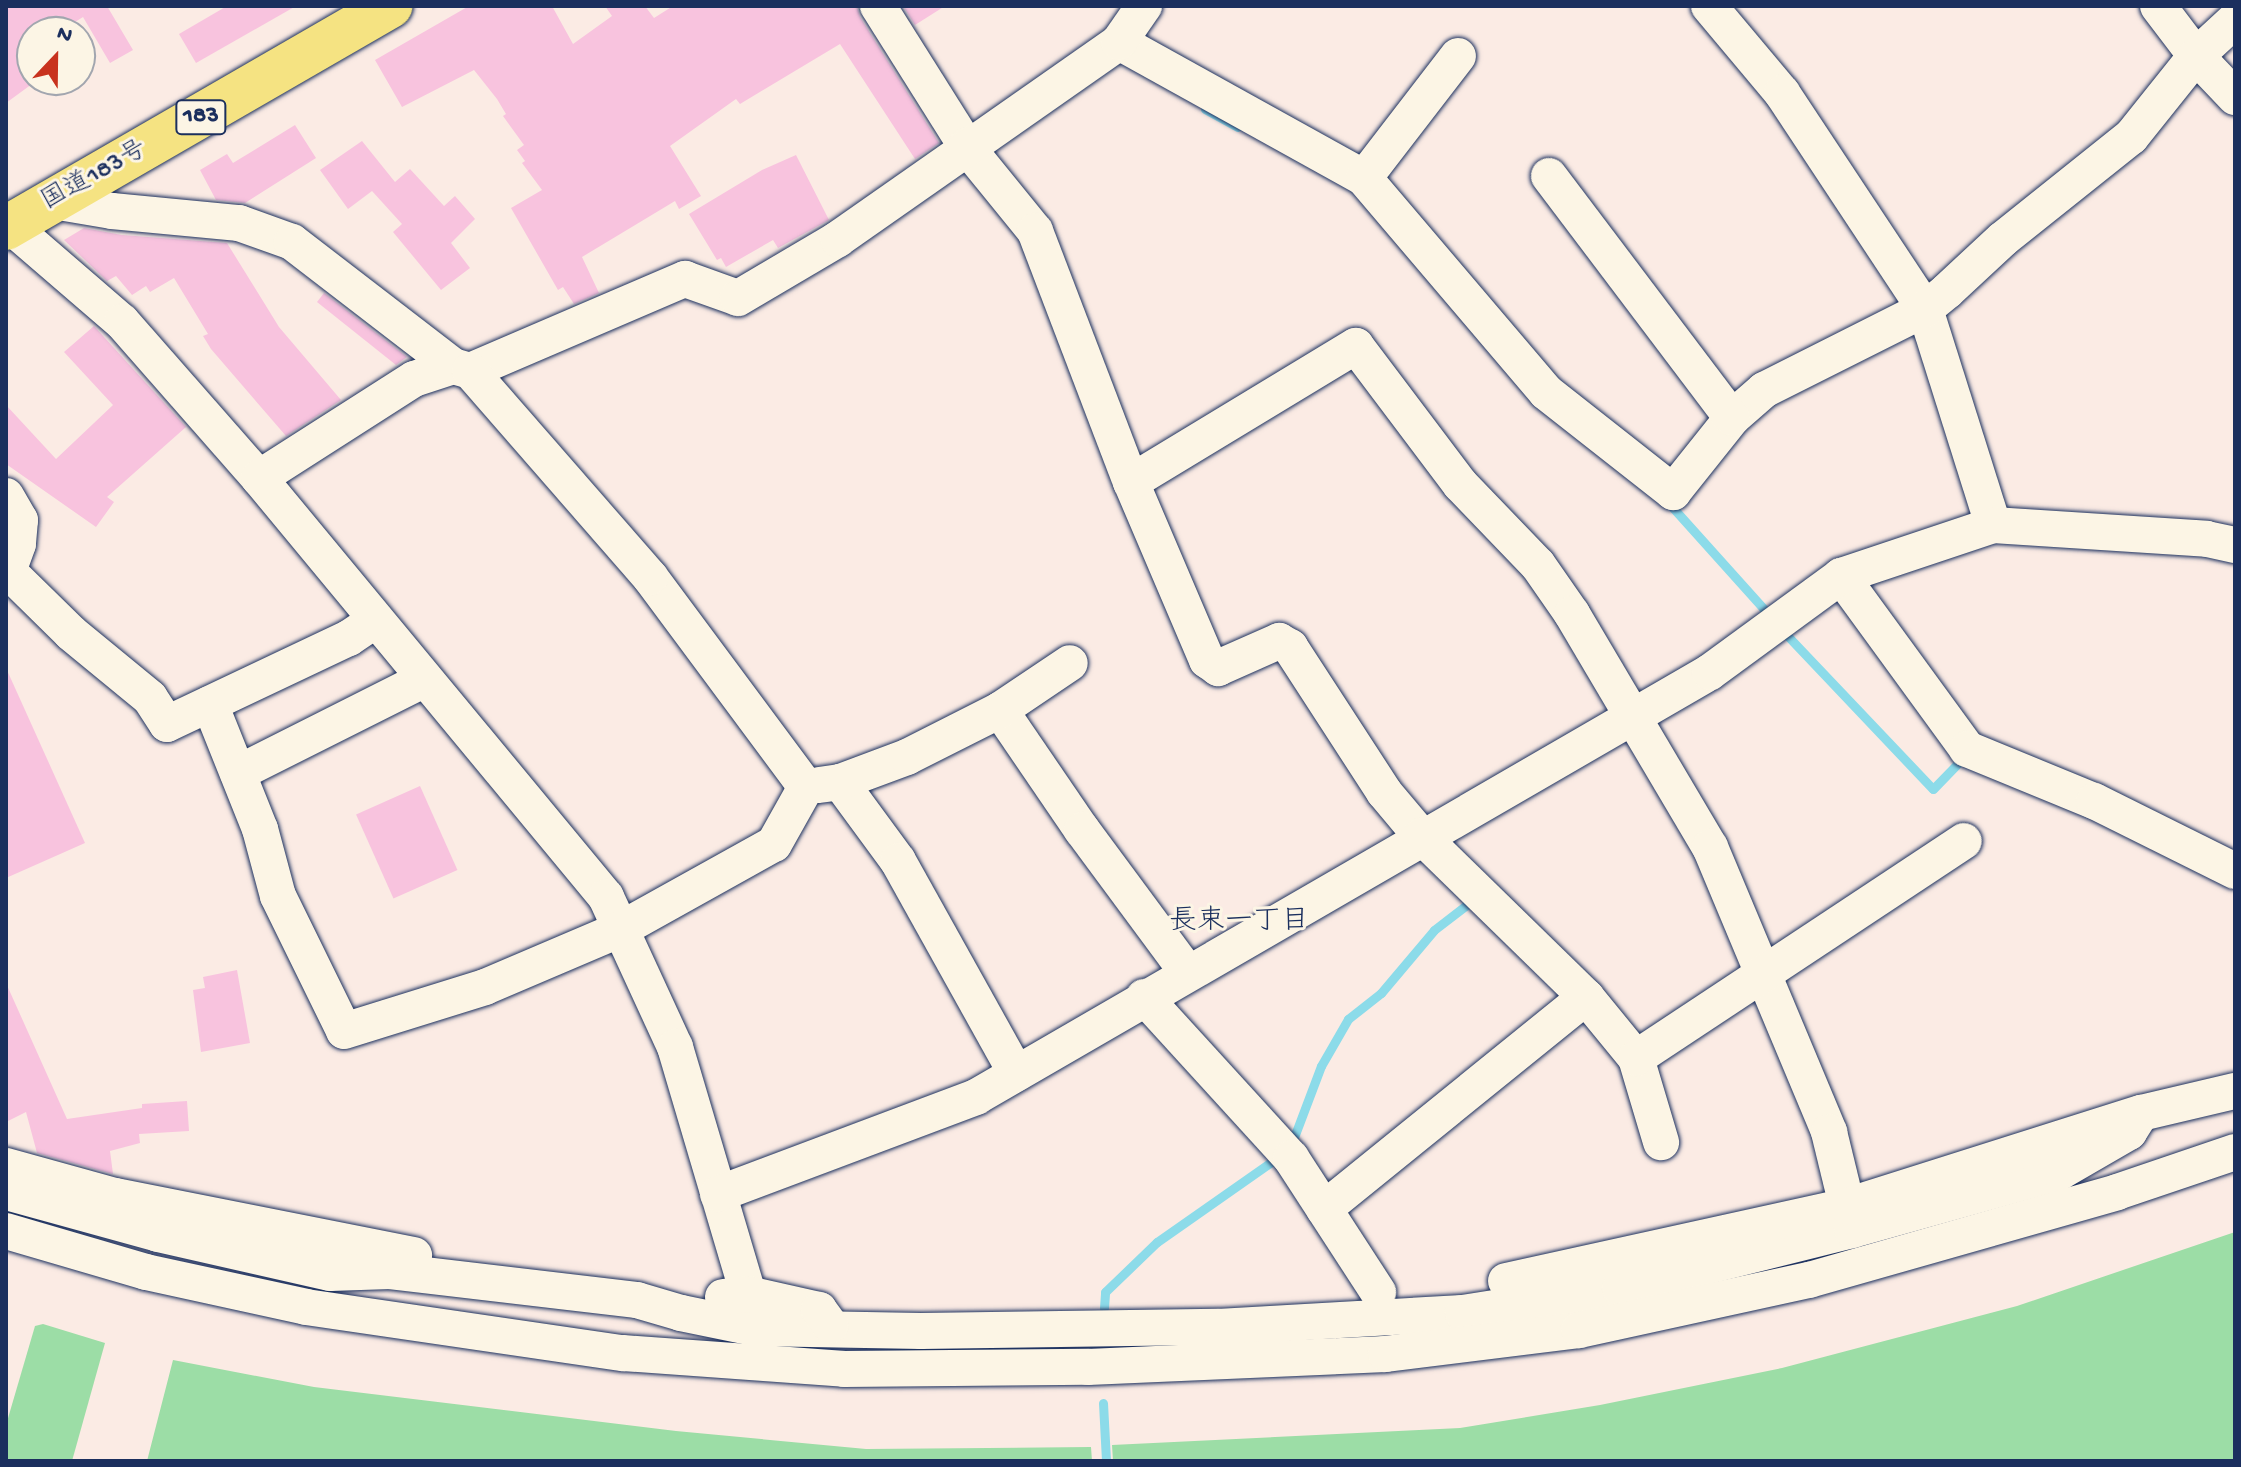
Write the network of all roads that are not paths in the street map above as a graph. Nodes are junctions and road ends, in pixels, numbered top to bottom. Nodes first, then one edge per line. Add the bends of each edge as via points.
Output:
1 (391, 6) edge
2 (878, 6) edge
3 (1144, 6) edge
4 (1709, 6) edge
5 (2158, 6) edge
6 (2235, 20) edge
7 (1119, 42) junction
8 (1458, 56) dead end
9 (2196, 56) junction
10 (2235, 97) edge
11 (966, 146) junction
12 (1549, 176) dead end
13 (1364, 178) junction
14 (53, 201) junction
15 (7, 225) edge
16 (1925, 309) junction
17 (461, 368) junction
18 (1732, 418) junction
19 (259, 478) junction
20 (1131, 482) junction
21 (6, 496) edge
22 (1993, 525) junction
23 (2235, 545) edge
24 (1841, 576) junction
25 (376, 620) junction
26 (1070, 663) dead end
27 (425, 679) junction
28 (210, 704) junction
29 (1000, 710) junction
30 (1632, 716) junction
31 (238, 773) junction
32 (823, 785) junction
33 (1421, 836) junction
34 (1964, 841) dead end
35 (2235, 871) edge
36 (621, 929) junction
37 (1187, 972) junction
38 (1763, 973) junction
39 (1144, 997) junction
40 (1586, 997) junction
41 (1636, 1058) junction
42 (1016, 1073) junction
43 (2235, 1091) edge
44 (2141, 1113) junction
45 (1661, 1142) dead end
46 (2235, 1152) edge
47 (6, 1166) edge
48 (6, 1192) edge
49 (718, 1194) junction
50 (1847, 1206) junction
51 (1324, 1209) junction
52 (259, 1225) junction
53 (6, 1231) edge
54 (158, 1234) junction
55 (473, 1263) dead end
56 (330, 1273) junction
57 (1506, 1281) dead end
58 (1378, 1292) dead end
59 (748, 1294) junction
60 (637, 1300) junction
61 (306, 1307) junction
62 (834, 1329) junction

1 - 14 highway, 国道183号 / 183
2 - 11 street
3 - 7 street
4 - 16 street via 1782,93
5 - 9 street
6 - 9 street
7 - 11 street
7 - 13 street
8 - 13 street
9 - 10 street
9 - 16 street via 2131,137
11 - 17 street via 838,239 738,298 685,279
11 - 20 street via 1035,231
12 - 18 street
13 - 18 street via 1546,392 1673,492
14 - 15 highway, 国道183号 / 183
14 - 17 street via 239,223 292,242
15 - 19 street via 122,322
16 - 18 street via 1764,390
16 - 22 street
17 - 19 street via 414,379
17 - 32 street via 650,577
19 - 25 street
20 - 30 street via 1356,346 1460,484 1538,565
20 - 33 street via 1207,660 1218,668 1279,641 1290,647 1384,792
21 - 28 street via 20,520 8,571 71,633 150,698 167,724
22 - 23 street
22 - 24 street
24 - 30 street via 1710,672
24 - 35 street via 1967,749 2094,801
25 - 27 street
25 - 28 street
26 - 29 street
27 - 31 street
27 - 36 street via 606,897
28 - 31 street
29 - 32 street via 907,757
29 - 37 street
30 - 33 street
30 - 38 street via 1710,847
31 - 36 street via 278,896 344,1031 485,987
32 - 36 street via 774,844
32 - 42 street via 898,861
33 - 37 street
33 - 40 street
34 - 38 street
36 - 49 street via 675,1047
37 - 39 street
38 - 41 street
38 - 50 street via 1829,1132
39 - 42 street
39 - 51 street via 1291,1158
40 - 41 street
40 - 51 street
41 - 45 street
42 - 49 street via 976,1097
43 - 44 street
44 - 50 street
44 - 62 street via 2129,1132 2060,1172 1620,1288 1463,1313 1279,1323
46 - 61 street via 2117,1192 1809,1280 1579,1330 1386,1354 1088,1367 844,1369 623,1353
47 - 52 street via 115,1196
48 - 54 street
49 - 59 street
50 - 57 street
51 - 58 street
52 - 54 street
52 - 55 street
52 - 56 street
53 - 61 street via 146,1272
54 - 56 street
56 - 60 street via 390,1271
59 - 60 street
59 - 62 street via 819,1310
60 - 61 street
60 - 62 street via 754,1328

